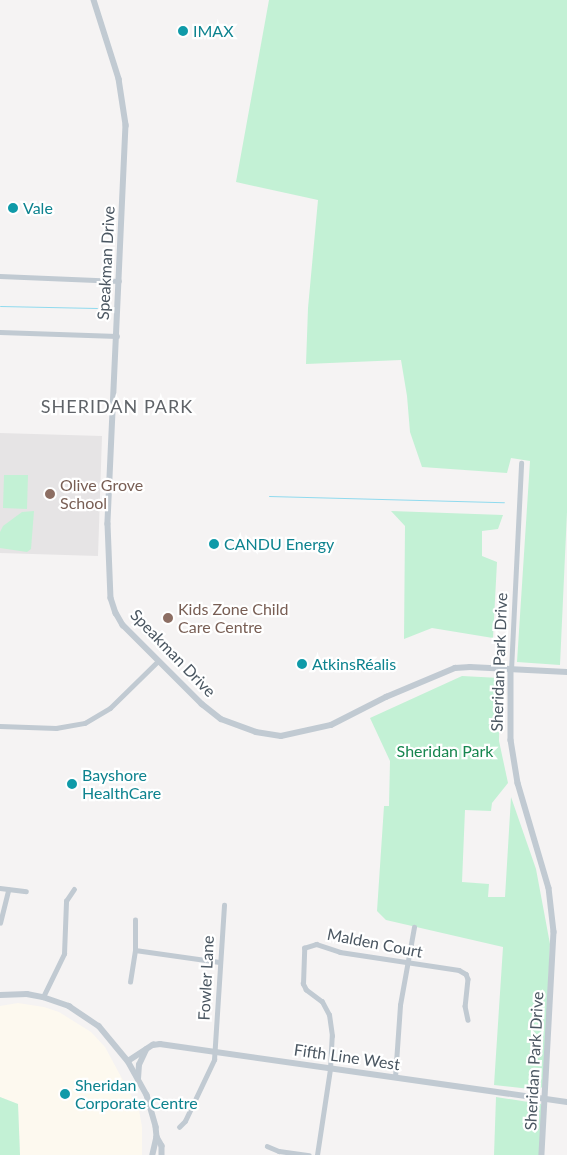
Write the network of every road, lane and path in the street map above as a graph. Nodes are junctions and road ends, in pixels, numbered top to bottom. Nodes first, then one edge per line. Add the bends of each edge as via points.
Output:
1 (94, 0) edge
2 (0, 276) edge
3 (119, 281) junction
4 (0, 332) edge
5 (117, 336) junction
6 (521, 464) dead end
7 (158, 661) junction
8 (511, 670) junction
9 (567, 672) edge
10 (0, 726) edge
11 (0, 888) edge
12 (74, 888) dead end
13 (8, 890) junction
14 (26, 891) dead end
15 (224, 905) dead end
16 (134, 920) dead end
17 (0, 923) edge
18 (414, 927) dead end
19 (135, 950) junction
20 (219, 962) junction
21 (408, 962) junction
22 (130, 982) dead end
23 (0, 996) edge
24 (43, 996) junction
25 (468, 1020) dead end
26 (147, 1048) junction
27 (215, 1052) junction
28 (128, 1061) junction
29 (330, 1068) junction
30 (396, 1077) junction
31 (138, 1080) junction
32 (545, 1099) junction
33 (567, 1102) edge
34 (179, 1127) dead end
35 (157, 1137) junction
36 (267, 1146) dead end
37 (153, 1155) edge
38 (162, 1155) edge
39 (309, 1155) edge
40 (317, 1155) edge
41 (542, 1155) edge

1 - 3 street, Speakman Drive via 119,79 126,125
2 - 3 street
3 - 5 street, Speakman Drive
4 - 5 street
5 - 7 street, Speakman Drive via 108,524 111,598 123,625
6 - 8 street, Sheridan Park Drive
7 - 8 street, Speakman Drive via 221,719 256,732 281,736 331,725 455,668 470,666
7 - 10 street via 110,708 86,723 56,728
8 - 9 street, Speakman Drive
8 - 32 street, Sheridan Park Drive via 511,740 518,783 553,910 554,955
11 - 13 street
12 - 24 street via 66,901 64,954
13 - 14 street
13 - 17 street
15 - 20 street, Fowler Lane
16 - 19 street
18 - 21 street
19 - 20 street
19 - 22 street
20 - 27 street, Fowler Lane
21 - 25 street, Malden Court via 466,974 469,985 465,1006
21 - 29 street, Malden Court via 340,952 316,944 304,948 302,984 322,1002 331,1024
21 - 30 street via 400,1005
23 - 24 street
24 - 28 street via 69,1006 93,1021
26 - 27 street, Fifth Line West via 160,1044
26 - 28 street, Fifth Line West
26 - 31 street
27 - 29 street, Fifth Line West
27 - 34 street, Fowler Lane via 210,1069
28 - 31 street
29 - 30 street, Fifth Line West
29 - 40 street
30 - 32 street, Fifth Line West
31 - 35 street via 153,1113
32 - 33 street, Fifth Line West
32 - 41 street, Sheridan Park Drive
35 - 37 street
35 - 38 street
36 - 39 street via 279,1152

